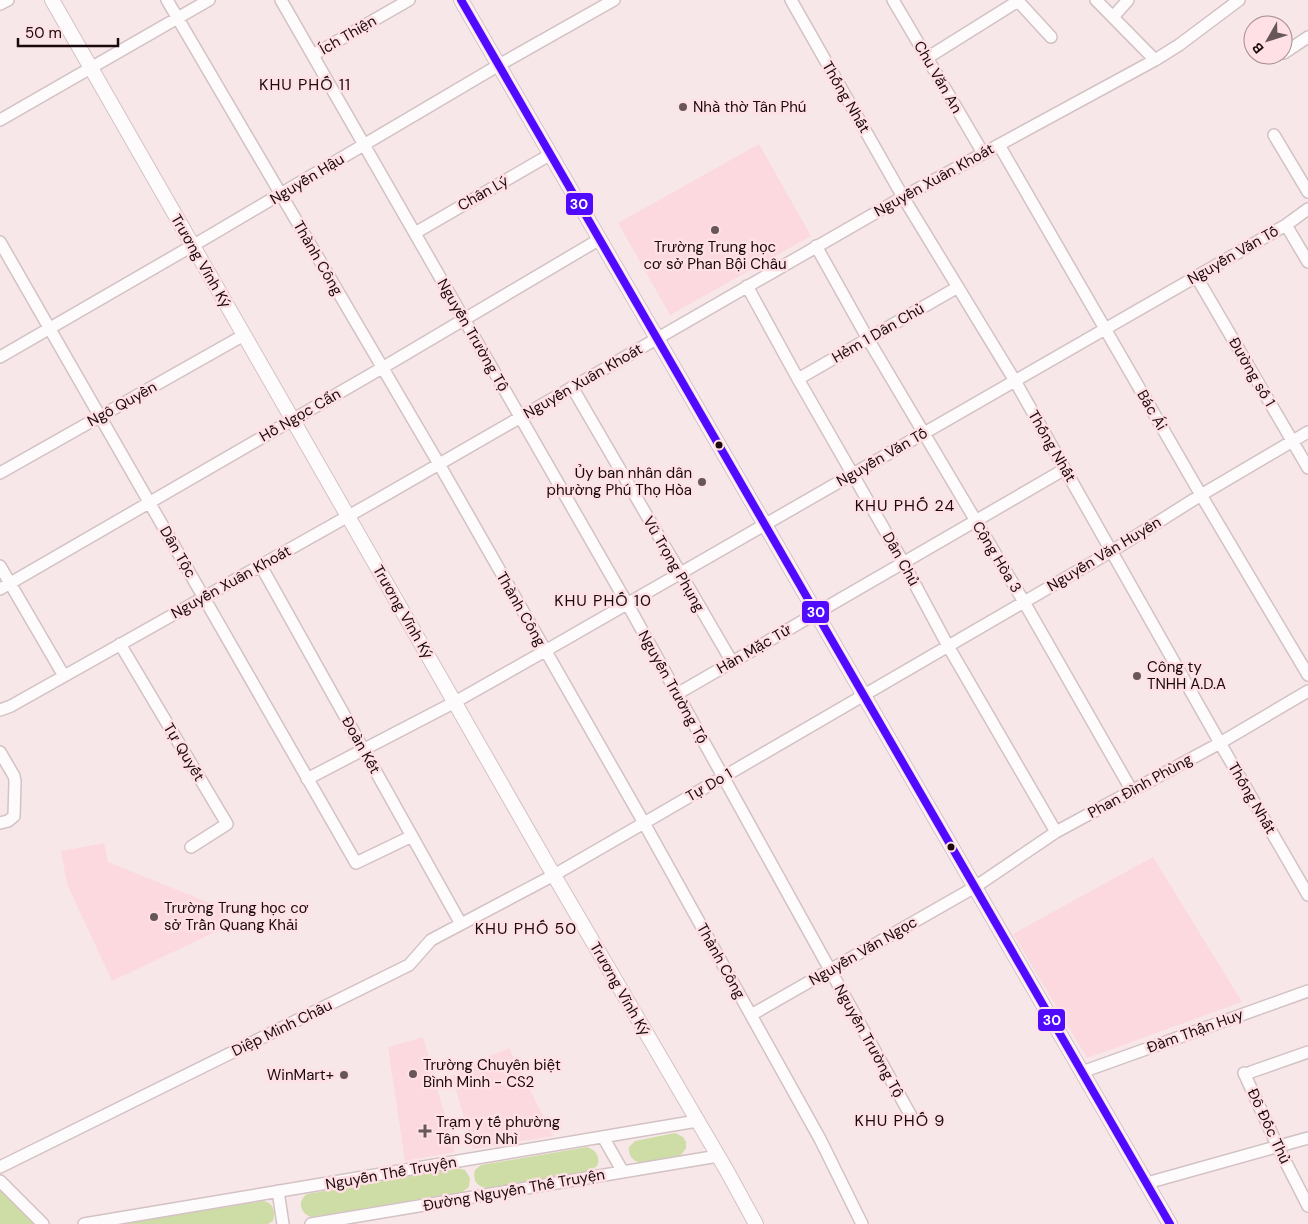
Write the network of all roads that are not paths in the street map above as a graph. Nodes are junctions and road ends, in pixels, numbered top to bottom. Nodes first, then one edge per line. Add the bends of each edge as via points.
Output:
1 (8, 0) edge
2 (52, 0) edge
3 (168, 0) edge
4 (209, 0) edge
5 (281, 0) edge
6 (409, 0) edge
7 (462, 0) edge
8 (614, 0) edge
9 (791, 0) edge
10 (893, 0) edge
11 (1096, 0) edge
12 (1128, 0) edge
13 (1239, 0) edge
14 (0, 4) edge
15 (1113, 17) junction
16 (178, 18) junction
17 (1308, 36) edge
18 (1051, 37) dead end
19 (1293, 47) edge
20 (313, 55) junction
21 (927, 58) junction
22 (1155, 60) junction
23 (499, 65) junction
24 (91, 68) junction
25 (0, 120) edge
26 (1274, 135) dead end
27 (364, 145) junction
28 (999, 145) junction
29 (551, 154) junction
30 (983, 154) junction
31 (1308, 192) edge
32 (280, 195) junction
33 (903, 197) junction
34 (1308, 209) edge
35 (1286, 225) junction
36 (415, 233) junction
37 (600, 239) junction
38 (0, 242) edge
39 (192, 246) junction
40 (816, 246) junction
41 (1308, 262) edge
42 (1196, 276) junction
43 (747, 286) junction
44 (958, 287) junction
45 (464, 319) junction
46 (50, 328) junction
47 (1106, 329) junction
48 (244, 335) junction
49 (657, 338) junction
50 (868, 338) junction
51 (0, 357) edge
52 (382, 368) junction
53 (798, 379) junction
54 (1016, 381) junction
55 (572, 387) junction
56 (100, 416) junction
57 (520, 417) junction
58 (292, 419) junction
59 (1308, 432) edge
60 (924, 433) junction
61 (1292, 442) junction
62 (439, 464) junction
63 (1308, 466) edge
64 (1065, 469) junction
65 (0, 473) edge
66 (853, 474) junction
67 (1200, 494) junction
68 (150, 502) junction
69 (348, 517) junction
70 (975, 521) junction
71 (765, 525) junction
72 (1112, 550) junction
73 (903, 562) junction
74 (0, 566) edge
75 (261, 566) junction
76 (680, 574) junction
77 (5, 586) edge
78 (204, 598) junction
79 (1024, 602) junction
80 (628, 605) junction
81 (816, 613) junction
82 (120, 644) junction
83 (948, 646) junction
84 (545, 652) junction
85 (732, 662) junction
86 (1308, 674) edge
87 (64, 676) junction
88 (1308, 691) edge
89 (677, 694) junction
90 (864, 695) junction
91 (455, 702) junction
92 (0, 710) edge
93 (1220, 743) junction
94 (364, 750) junction
95 (0, 752) edge
96 (723, 777) junction
97 (308, 779) junction
98 (1132, 791) junction
99 (644, 823) junction
100 (0, 824) edge
101 (1056, 832) junction
102 (412, 836) junction
103 (191, 847) dead end
104 (554, 875) junction
105 (975, 887) junction
106 (1308, 895) edge
107 (461, 924) junction
108 (830, 970) junction
109 (1308, 991) edge
110 (751, 1015) junction
111 (1308, 1052) edge
112 (1082, 1072) junction
113 (911, 1116) dead end
114 (697, 1121) junction
115 (603, 1137) junction
116 (1308, 1138) edge
117 (1278, 1147) junction
118 (718, 1156) junction
119 (0, 1167) edge
120 (622, 1172) junction
121 (0, 1181) edge
122 (1147, 1184) junction
123 (278, 1191) junction
124 (1308, 1206) edge
125 (43, 1224) edge
126 (84, 1224) edge
127 (283, 1224) edge
128 (311, 1224) edge
129 (756, 1224) edge
130 (862, 1224) edge
131 (1170, 1224) edge

1 - 14 street
2 - 24 street, Trương Vĩnh Ký
3 - 16 street, Thành Công
4 - 16 street
5 - 20 street, Nguyễn Trường Tộ
6 - 20 street, Ích Thiện
7 - 23 street
8 - 23 street, Nguyễn Hậu
9 - 33 street, Thống Nhất
10 - 21 street, Chu Văn An
11 - 15 street
12 - 15 street
13 - 22 street, Nguyễn Xuân Khoát
15 - 22 street
16 - 24 street
16 - 32 street, Thành Công
17 - 19 street
18 - 21 street via 1018,0
20 - 27 street, Nguyễn Trường Tộ
21 - 30 street, Chu Văn An
22 - 28 street, Nguyễn Xuân Khoát
23 - 27 street, Nguyễn Hậu
23 - 29 street
24 - 25 street
24 - 39 street, Trương Vĩnh Ký
26 - 31 street
27 - 32 street, Nguyễn Hậu
27 - 36 street, Nguyễn Trường Tộ
28 - 30 street, Nguyễn Xuân Khoát
28 - 47 street, Bác Ái
29 - 36 street, Chân Lý
29 - 37 street
30 - 33 street, Nguyễn Xuân Khoát
32 - 39 street, Nguyễn Hậu
32 - 52 street, Thành Công
33 - 40 street, Nguyễn Xuân Khoát
33 - 44 street, Thống Nhất
34 - 35 street, Nguyễn Văn Tố
35 - 41 street
35 - 42 street, Nguyễn Văn Tố
36 - 45 street, Nguyễn Trường Tộ
37 - 45 street, Hồ Ngọc Cẩn
37 - 49 street
38 - 46 street, Dân Tộc
39 - 46 street, Nguyễn Hậu
39 - 48 street, Trương Vĩnh Ký
40 - 43 street, Nguyễn Xuân Khoát
40 - 50 street, Cộng Hòa 3
42 - 47 street, Nguyễn Văn Tố
42 - 61 street, Đường số 1
43 - 49 street, Nguyễn Xuân Khoát
43 - 53 street, Dân Chủ
44 - 50 street, Hẻm 1 Dân Chủ
44 - 54 street, Thống Nhất
45 - 52 street, Hồ Ngọc Cẩn
45 - 57 street, Nguyễn Trường Tộ
46 - 51 street, Nguyễn Hậu
46 - 56 street, Dân Tộc
47 - 54 street, Nguyễn Văn Tố
47 - 67 street, Bác Ái
48 - 56 street, Ngô Quyền
48 - 58 street, Trương Vĩnh Ký
49 - 55 street, Nguyễn Xuân Khoát
49 - 71 street
50 - 53 street, Hẻm 1 Dân Chủ
50 - 60 street, Cộng Hòa 3
52 - 58 street, Hồ Ngọc Cẩn
52 - 62 street, Thành Công
53 - 66 street, Dân Chủ
54 - 60 street, Nguyễn Văn Tố
54 - 64 street, Thống Nhất
55 - 57 street, Nguyễn Xuân Khoát
55 - 76 street, Vũ Trọng Phụng
56 - 65 street, Ngô Quyền
56 - 68 street, Dân Tộc
57 - 62 street, Nguyễn Xuân Khoát
57 - 80 street, Nguyễn Trường Tộ
58 - 68 street, Hồ Ngọc Cẩn
58 - 69 street, Trương Vĩnh Ký
59 - 61 street, Nguyễn Văn Huyên
60 - 66 street, Nguyễn Văn Tố
60 - 70 street, Cộng Hòa 3
61 - 63 street, Đường số 1
61 - 67 street, Nguyễn Văn Huyên
62 - 69 street, Nguyễn Xuân Khoát
62 - 84 street, Thành Công
64 - 70 street, Hàn Mặc Tử
64 - 72 street, Thống Nhất
66 - 71 street, Nguyễn Văn Tố
66 - 73 street, Dân Chủ
67 - 72 street, Nguyễn Văn Huyên
67 - 86 street, Bác Ái
68 - 77 street, Hồ Ngọc Cẩn
68 - 78 street, Dân Tộc
69 - 75 street, Nguyễn Xuân Khoát
69 - 91 street, Trương Vĩnh Ký
70 - 73 street, Hàn Mặc Tử
70 - 79 street, Cộng Hòa 3
71 - 76 street, Nguyễn Văn Tố
71 - 81 street
72 - 79 street, Nguyễn Văn Huyên
72 - 93 street, Thống Nhất
73 - 81 street, Hàn Mặc Tử
73 - 83 street, Dân Chủ
74 - 77 street
75 - 78 street, Nguyễn Xuân Khoát
75 - 94 street, Đoàn Kết
76 - 80 street, Nguyễn Văn Tố
76 - 85 street, Vũ Trọng Phụng
77 - 87 street
78 - 82 street, Nguyễn Xuân Khoát
78 - 97 street, Dân Tộc
79 - 83 street, Nguyễn Văn Huyên
79 - 98 street, Cộng Hòa 3
80 - 84 street, Nguyễn Văn Tố
80 - 89 street, Nguyễn Trường Tộ
81 - 85 street, Hàn Mặc Tử
81 - 90 street
82 - 87 street, Nguyễn Xuân Khoát
82 - 103 street, Tự Quyết via 227,824
83 - 90 street, Nguyễn Văn Huyên
83 - 101 street, Dân Chủ
84 - 91 street, Nguyễn Văn Tố
84 - 99 street, Thành Công
85 - 89 street, Hàn Mặc Tử
87 - 92 street, Nguyễn Xuân Khoát
88 - 93 street, Phan Đình Phùng
89 - 96 street, Nguyễn Trường Tộ
90 - 96 street, Tự Do 1
90 - 105 street
91 - 94 street, Nguyễn Văn Tố
91 - 104 street, Trương Vĩnh Ký
93 - 98 street, Phan Đình Phùng
93 - 106 street, Thống Nhất
94 - 97 street, Nguyễn Văn Tố
94 - 102 street, Đoàn Kết
95 - 100 street via 15,781 14,816
96 - 99 street, Tự Do 1
96 - 108 street, Nguyễn Trường Tộ
97 - 102 street, Dân Tộc via 356,863
98 - 101 street, Phan Đình Phùng
99 - 104 street, Tự Do 1
99 - 110 street, Thành Công
101 - 105 street, Phan Đình Phùng
102 - 107 street, Đoàn Kết
104 - 107 street, Diệp Minh Châu
104 - 114 street, Trương Vĩnh Ký
105 - 108 street, Nguyễn Văn Ngọc
105 - 112 street
107 - 119 street, Diệp Minh Châu via 431,940 409,966
108 - 110 street, Nguyễn Văn Ngọc
108 - 113 street, Nguyễn Trường Tộ
109 - 112 street, Đàm Thận Huy
110 - 130 street, Thành Công via 820,1138
111 - 117 street, Đô Đốc Thủ via 1248,1072
112 - 122 street
114 - 115 street, Nguyễn Thế Truyện
114 - 118 street, Trương Vĩnh Ký
115 - 120 street
115 - 123 street, Nguyễn Thế Truyện
116 - 117 street
117 - 122 street
117 - 124 street, Đô Đốc Thủ
118 - 120 street, Đường Nguyễn Thế Truyện
118 - 129 street, Trương Vĩnh Ký
120 - 128 street, Đường Nguyễn Thế Truyện
121 - 125 street
122 - 131 street
123 - 126 street, Nguyễn Thế Truyện
123 - 127 street

